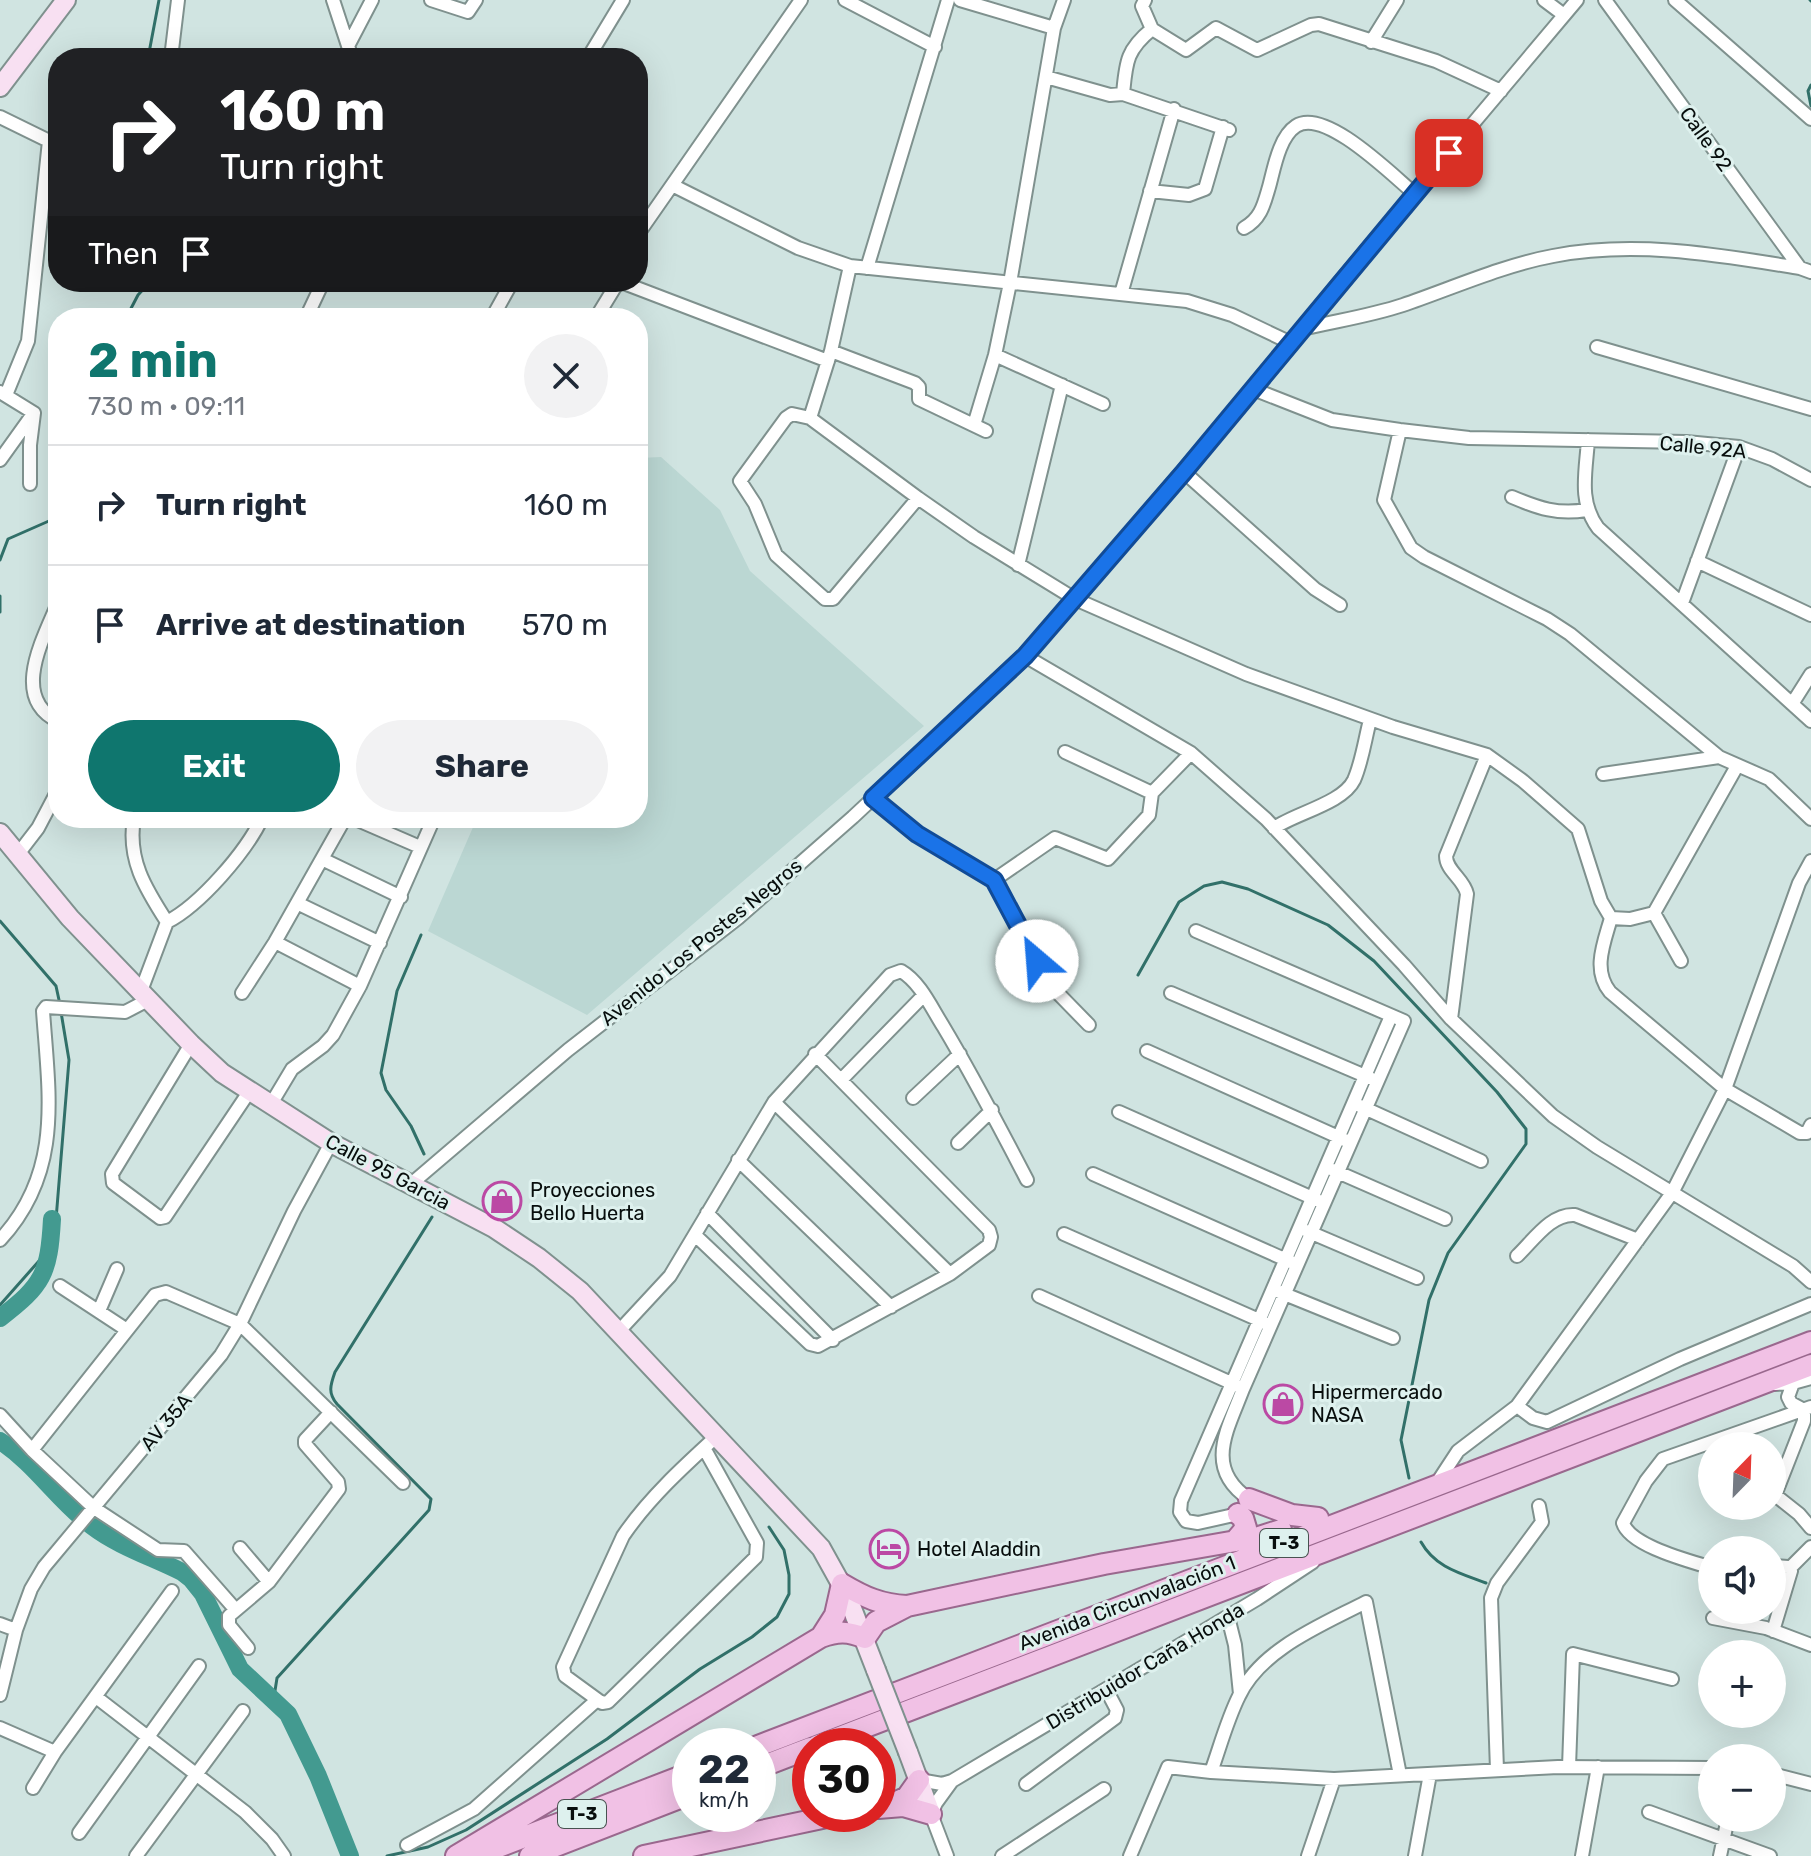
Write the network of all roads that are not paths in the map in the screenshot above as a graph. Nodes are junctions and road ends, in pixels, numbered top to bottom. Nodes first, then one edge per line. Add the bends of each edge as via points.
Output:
1 (66, 0) edge
2 (178, 0) edge
3 (333, 0) edge
4 (372, 0) edge
5 (431, 0) edge
6 (476, 0) edge
7 (623, 0) edge
8 (801, 0) edge
9 (845, 0) edge
10 (948, 0) edge
11 (960, 0) edge
12 (1064, 0) edge
13 (1145, 0) edge
14 (1397, 0) edge
15 (1544, 0) edge
16 (1577, 0) edge
17 (1605, 0) edge
18 (1675, 0) edge
19 (1564, 15) junction
20 (1054, 28) junction
21 (1152, 29) junction
22 (1371, 42) junction
23 (349, 44) junction
24 (935, 47) junction
25 (172, 48) edge
26 (350, 48) edge
27 (594, 48) edge
28 (1046, 77) junction
29 (0, 87) edge
30 (1501, 91) junction
31 (1123, 94) junction
32 (1174, 109) junction
33 (0, 117) edge
34 (1811, 119) edge
35 (48, 140) edge
36 (48, 182) edge
37 (672, 185) junction
38 (1150, 191) junction
39 (1415, 194) junction
40 (648, 220) edge
41 (1244, 228) dead end
42 (850, 266) junction
43 (867, 268) junction
44 (1805, 270) edge
45 (1010, 283) junction
46 (648, 292) edge
47 (1121, 294) junction
48 (1302, 329) junction
49 (1291, 343) junction
50 (1597, 347) dead end
51 (995, 355) junction
52 (830, 356) junction
53 (1062, 385) junction
54 (1253, 389) junction
55 (3, 393) edge
56 (1103, 404) dead end
57 (1811, 409) edge
58 (34, 413) junction
59 (810, 418) junction
60 (1400, 430) junction
61 (1588, 440) junction
62 (1739, 447) junction
63 (0, 460) edge
64 (1184, 472) junction
65 (1811, 480) edge
66 (30, 484) dead end
67 (1512, 497) dead end
68 (918, 498) junction
69 (1586, 510) junction
70 (1697, 561) junction
71 (1018, 565) junction
72 (1075, 599) junction
73 (1682, 603) junction
74 (1340, 605) dead end
75 (1811, 615) edge
76 (48, 628) edge
77 (1025, 656) junction
78 (1811, 674) edge
79 (1792, 704) junction
80 (48, 716) edge
81 (1370, 720) junction
82 (1811, 721) edge
83 (1065, 752) dead end
84 (1191, 753) junction
85 (1487, 755) junction
86 (1719, 757) junction
87 (1737, 766) junction
88 (1603, 774) dead end
89 (1152, 793) junction
90 (873, 798) junction
91 (48, 809) edge
92 (1811, 819) edge
93 (132, 828) edge
94 (256, 828) edge
95 (339, 828) edge
96 (376, 828) edge
97 (429, 828) edge
98 (1274, 828) junction
99 (0, 833) edge
100 (420, 847) junction
101 (18, 854) junction
102 (322, 859) junction
103 (1811, 861) edge
104 (994, 880) junction
105 (1799, 883) junction
106 (1811, 890) edge
107 (401, 897) junction
108 (297, 903) junction
109 (1654, 913) junction
110 (1611, 918) junction
111 (167, 922) junction
112 (1196, 931) dead end
113 (275, 942) junction
114 (380, 943) junction
115 (1681, 961) dead end
116 (360, 986) junction
117 (242, 993) dead end
118 (1171, 993) dead end
119 (924, 995) junction
120 (145, 996) junction
121 (1451, 1019) junction
122 (1089, 1025) dead end
123 (191, 1044) junction
124 (1147, 1051) dead end
125 (815, 1054) junction
126 (960, 1054) junction
127 (1372, 1078) junction
128 (841, 1080) junction
129 (1725, 1089) junction
130 (249, 1092) junction
131 (913, 1098) dead end
132 (774, 1102) junction
133 (271, 1104) junction
134 (1360, 1106) junction
135 (992, 1110) junction
136 (1119, 1112) dead end
137 (1811, 1125) edge
138 (1345, 1140) junction
139 (331, 1143) junction
140 (958, 1143) dead end
141 (738, 1160) junction
142 (1481, 1161) dead end
143 (1332, 1169) junction
144 (1093, 1174) dead end
145 (1027, 1180) dead end
146 (411, 1184) junction
147 (1672, 1193) junction
148 (1318, 1201) junction
149 (707, 1213) junction
150 (1445, 1219) dead end
151 (1306, 1230) junction
152 (1064, 1234) dead end
153 (695, 1235) junction
154 (0, 1240) edge
155 (1638, 1240) junction
156 (1517, 1256) dead end
157 (1292, 1262) junction
158 (117, 1269) dead end
159 (950, 1274) junction
160 (1417, 1278) dead end
161 (1811, 1282) edge
162 (60, 1286) dead end
163 (1279, 1291) junction
164 (1039, 1296) dead end
165 (1811, 1304) edge
166 (891, 1307) junction
167 (99, 1311) junction
168 (1265, 1323) junction
169 (240, 1324) junction
170 (1811, 1327) edge
171 (127, 1330) junction
172 (619, 1331) junction
173 (1393, 1338) dead end
174 (833, 1340) junction
175 (1811, 1342) edge
176 (1766, 1359) junction
177 (1811, 1365) edge
178 (1811, 1378) edge
179 (1793, 1383) junction
180 (1760, 1384) junction
181 (1238, 1386) junction
182 (1517, 1406) junction
183 (1807, 1409) edge
184 (331, 1412) junction
185 (0, 1415) edge
186 (710, 1442) junction
187 (32, 1450) junction
188 (403, 1483) dead end
189 (1437, 1484) junction
190 (1405, 1496) junction
191 (1539, 1506) dead end
192 (1243, 1507) junction
193 (91, 1511) junction
194 (1318, 1518) junction
195 (1811, 1528) edge
196 (1235, 1541) junction
197 (1811, 1547) edge
198 (240, 1548) dead end
199 (1336, 1548) junction
200 (1698, 1563) edge
201 (1786, 1568) edge
202 (1790, 1568) junction
203 (269, 1582) junction
204 (842, 1584) junction
205 (172, 1591) dead end
206 (907, 1606) junction
207 (235, 1609) junction
208 (1228, 1617) junction
209 (0, 1624) edge
210 (1741, 1624) edge
211 (16, 1630) junction
212 (1773, 1631) junction
213 (821, 1637) junction
214 (865, 1638) junction
215 (1811, 1645) edge
216 (248, 1648) dead end
217 (199, 1666) dead end
218 (1672, 1679) dead end
219 (1106, 1689) junction
220 (1240, 1694) junction
221 (0, 1695) edge
222 (96, 1697) junction
223 (597, 1700) junction
224 (243, 1711) dead end
225 (0, 1728) edge
226 (863, 1728) edge
227 (147, 1737) junction
228 (776, 1739) edge
229 (55, 1752) junction
230 (1569, 1767) junction
231 (1598, 1767) junction
232 (1698, 1768) edge
233 (1497, 1770) junction
234 (1211, 1772) junction
235 (195, 1774) junction
236 (1430, 1774) junction
237 (1400, 1775) junction
238 (1786, 1778) edge
239 (1334, 1779) junction
240 (672, 1780) edge
241 (919, 1780) junction
242 (952, 1781) junction
243 (1026, 1784) dead end
244 (1811, 1784) edge
245 (33, 1788) dead end
246 (1104, 1789) dead end
247 (672, 1801) edge
248 (896, 1802) edge
249 (896, 1806) edge
250 (1649, 1812) dead end
251 (931, 1814) junction
252 (792, 1824) edge
253 (1725, 1832) edge
254 (79, 1833) dead end
255 (1724, 1840) junction
256 (407, 1845) dead end
257 (136, 1856) edge
258 (284, 1856) edge
259 (456, 1856) edge
260 (475, 1856) edge
261 (530, 1856) edge
262 (644, 1856) edge
263 (947, 1856) edge
264 (1002, 1856) edge
265 (1130, 1856) edge
266 (1308, 1856) edge
267 (1415, 1856) edge
268 (1582, 1856) edge
269 (1720, 1856) edge
270 (1770, 1856) edge

1 - 29 street
2 - 25 street
3 - 23 street
4 - 23 street
5 - 6 street via 468,12
7 - 27 street
8 - 37 street
9 - 24 street
10 - 24 street
11 - 20 street
12 - 20 street
13 - 21 street via 1142,6
14 - 22 street
15 - 19 street
16 - 19 street, Avenido Los Postes Negros
17 - 44 street, Calle 92
18 - 34 street
19 - 30 street, Avenido Los Postes Negros
20 - 28 street
21 - 22 street via 1186,50 1216,28 1254,50 1319,24
21 - 31 street via 1133,44
22 - 30 street via 1436,61
23 - 26 street
24 - 43 street
28 - 31 street
28 - 45 street
30 - 39 street, Avenido Los Postes Negros
31 - 32 street
32 - 38 street
32 - 38 street via 1226,129 1205,189 1189,195
33 - 35 street
36 - 55 street via 28,341
37 - 40 street
37 - 42 street via 798,248
38 - 47 street
39 - 41 street via 1340,133 1307,122 1288,135 1262,212
39 - 48 street, Avenido Los Postes Negros
42 - 43 street
42 - 52 street
43 - 45 street
44 - 48 street via 1680,249 1562,254 1398,307
45 - 47 street
45 - 51 street
46 - 52 street
47 - 49 street via 1187,301
48 - 49 street, Avenido Los Postes Negros
49 - 54 street, Avenido Los Postes Negros
50 - 57 street
51 - 52 street via 980,428 919,399 915,383
51 - 53 street
52 - 59 street
53 - 56 street
53 - 71 street
54 - 60 street, Calle 92A via 1332,420
54 - 64 street, Avenido Los Postes Negros
55 - 58 street
58 - 63 street
58 - 66 street
59 - 68 street
59 - 68 street via 786,418 740,481 776,555 825,599 833,599
60 - 61 street, Calle 92A via 1469,438
60 - 86 street via 1384,500 1411,548 1570,634
61 - 62 street, Calle 92A
61 - 69 street
62 - 65 street, Calle 92A
62 - 70 street
64 - 72 street, Avenido Los Postes Negros
64 - 74 street via 1315,589
67 - 69 street via 1542,510
68 - 71 street
69 - 73 street via 1598,528
70 - 73 street
70 - 75 street
71 - 72 street
72 - 77 street, Avenido Los Postes Negros
72 - 81 street via 1246,674
73 - 79 street
76 - 80 street via 31,684
77 - 84 street
77 - 90 street, Avenido Los Postes Negros
78 - 79 street
79 - 82 street
81 - 85 street
81 - 98 street via 1354,782 1329,802
83 - 89 street
84 - 89 street
84 - 98 street
85 - 110 street via 1578,829
85 - 121 street via 1446,856 1467,894
86 - 87 street
86 - 88 street
87 - 92 street via 1769,779
87 - 109 street
89 - 104 street via 1149,815 1108,859 1055,838
90 - 104 street via 917,834
90 - 146 street, Avenido Los Postes Negros via 738,918 568,1050
91 - 101 street
93 - 111 street via 135,860
94 - 111 street via 244,850 185,912
95 - 102 street
96 - 100 street
97 - 100 street
98 - 121 street
99 - 101 street, Calle 95 Garcia
100 - 107 street
101 - 120 street, Calle 95 Garcia
102 - 107 street
102 - 108 street
103 - 105 street
104 - 122 street via 1048,983
105 - 106 street
105 - 129 street
107 - 114 street
108 - 113 street
108 - 114 street
109 - 110 street
109 - 115 street
110 - 129 street via 1600,956 1605,986
111 - 120 street
112 - 127 street via 1398,1018
113 - 116 street
113 - 117 street
114 - 116 street
116 - 133 street via 329,1041 292,1069
118 - 127 street
119 - 125 street via 910,976 901,971 890,975
119 - 126 street
119 - 128 street
120 - 123 street, Calle 95 Garcia
120 - 154 street via 125,1012 51,1006 43,1011 48,1133 34,1192
121 - 147 street via 1553,1116
123 - 130 street, Calle 95 Garcia
123 - 130 street via 112,1174 113,1183 165,1217
124 - 138 street
125 - 128 street
125 - 132 street
126 - 131 street
126 - 135 street
127 - 134 street
128 - 159 street via 989,1230 989,1245
129 - 137 street via 1800,1133 1807,1133
129 - 147 street
130 - 133 street, Calle 95 Garcia
132 - 141 street
132 - 159 street
133 - 139 street, Calle 95 Garcia
134 - 138 street
134 - 142 street
135 - 140 street
135 - 145 street
136 - 148 street
138 - 143 street
139 - 146 street, Calle 95 Garcia
139 - 169 street, AV 35A
141 - 149 street
141 - 166 street
143 - 148 street
143 - 150 street
144 - 157 street
146 - 172 street, Calle 95 Garcia via 539,1258
147 - 155 street
147 - 161 street
148 - 151 street
149 - 153 street
149 - 174 street
151 - 157 street
151 - 160 street
152 - 168 street
153 - 172 street via 660,1288
153 - 174 street via 810,1344
155 - 156 street via 1567,1214 1556,1218
155 - 182 street
157 - 163 street
158 - 167 street
159 - 166 street
162 - 167 street
163 - 168 street
163 - 173 street
164 - 181 street
165 - 182 street via 1547,1422
166 - 174 street
167 - 171 street
168 - 181 street
169 - 171 street via 166,1292 155,1295
169 - 184 street
169 - 193 street, AV 35A via 221,1355
170 - 176 main road
171 - 187 street
172 - 186 street, Calle 95 Garcia
175 - 176 main road, Avenida Circunvalación 1 / T-3
176 - 189 main road, Avenida Circunvalación 1 / T-3
177 - 180 main road, Avenida Circunvalación 1 / T-3
178 - 179 street
179 - 180 street
179 - 183 street via 1791,1403
180 - 199 main road, Avenida Circunvalación 1 / T-3
181 - 192 street via 1221,1460
181 - 192 street via 1180,1512 1186,1521 1198,1523
182 - 189 street via 1458,1451
183 - 195 street via 1775,1495
183 - 200 street via 1663,1459 1646,1481 1623,1523 1625,1531
184 - 188 street
184 - 203 street via 305,1444 339,1489
185 - 187 street
186 - 204 street, Calle 95 Garcia via 821,1548
186 - 223 street via 623,1536 563,1667 565,1676
186 - 223 street via 757,1543 756,1557 608,1702
187 - 193 street
189 - 190 main road, Avenida Circunvalación 1 / T-3
190 - 194 main road
190 - 228 main road, Avenida Circunvalación 1 / T-3
191 - 233 street via 1542,1522 1491,1598
192 - 194 main road
192 - 196 main road via 1246,1528
193 - 207 street via 158,1550 184,1551
193 - 211 street, AV 35A via 44,1567
194 - 196 main road
196 - 206 main road
197 - 202 street
198 - 203 street
199 - 208 street, Distribuidor Caña Honda
199 - 226 main road, Avenida Circunvalación 1 / T-3
201 - 202 street
202 - 212 street
203 - 207 street
204 - 206 main road via 866,1598
204 - 213 main road via 835,1615
204 - 214 street, Calle 95 Garcia
205 - 222 street
206 - 214 main road via 876,1622
207 - 216 street via 229,1625
208 - 219 street, Distribuidor Caña Honda
208 - 220 street
209 - 211 street
210 - 212 street
211 - 221 street, AV 35A
212 - 215 street
213 - 214 main road via 851,1632
213 - 259 main road
214 - 241 street, Calle 95 Garcia, bridge
217 - 227 street
218 - 230 street via 1573,1654
219 - 242 street, Distribuidor Caña Honda
219 - 243 street via 1117,1710 1115,1718
220 - 234 street
220 - 237 street via 1290,1644 1366,1602
222 - 227 street
222 - 229 street
223 - 256 street via 474,1809
224 - 235 street
225 - 229 street
227 - 235 street
227 - 254 street
229 - 245 street
230 - 231 street
230 - 233 street
231 - 232 street
231 - 268 street
233 - 236 street
234 - 239 street
234 - 265 street via 1168,1767
235 - 257 street
235 - 258 street via 245,1812
236 - 237 street
236 - 267 street
237 - 239 street
238 - 244 street
239 - 266 street
240 - 260 main road, T-3
241 - 242 street
241 - 248 main road via 907,1797
241 - 251 street, Calle 95 Garcia
242 - 251 street, Distribuidor Caña Honda
246 - 264 street
247 - 261 main road, T-3
249 - 251 main road
250 - 255 street
251 - 263 street
252 - 262 main road
253 - 255 street
255 - 269 street
255 - 270 street

